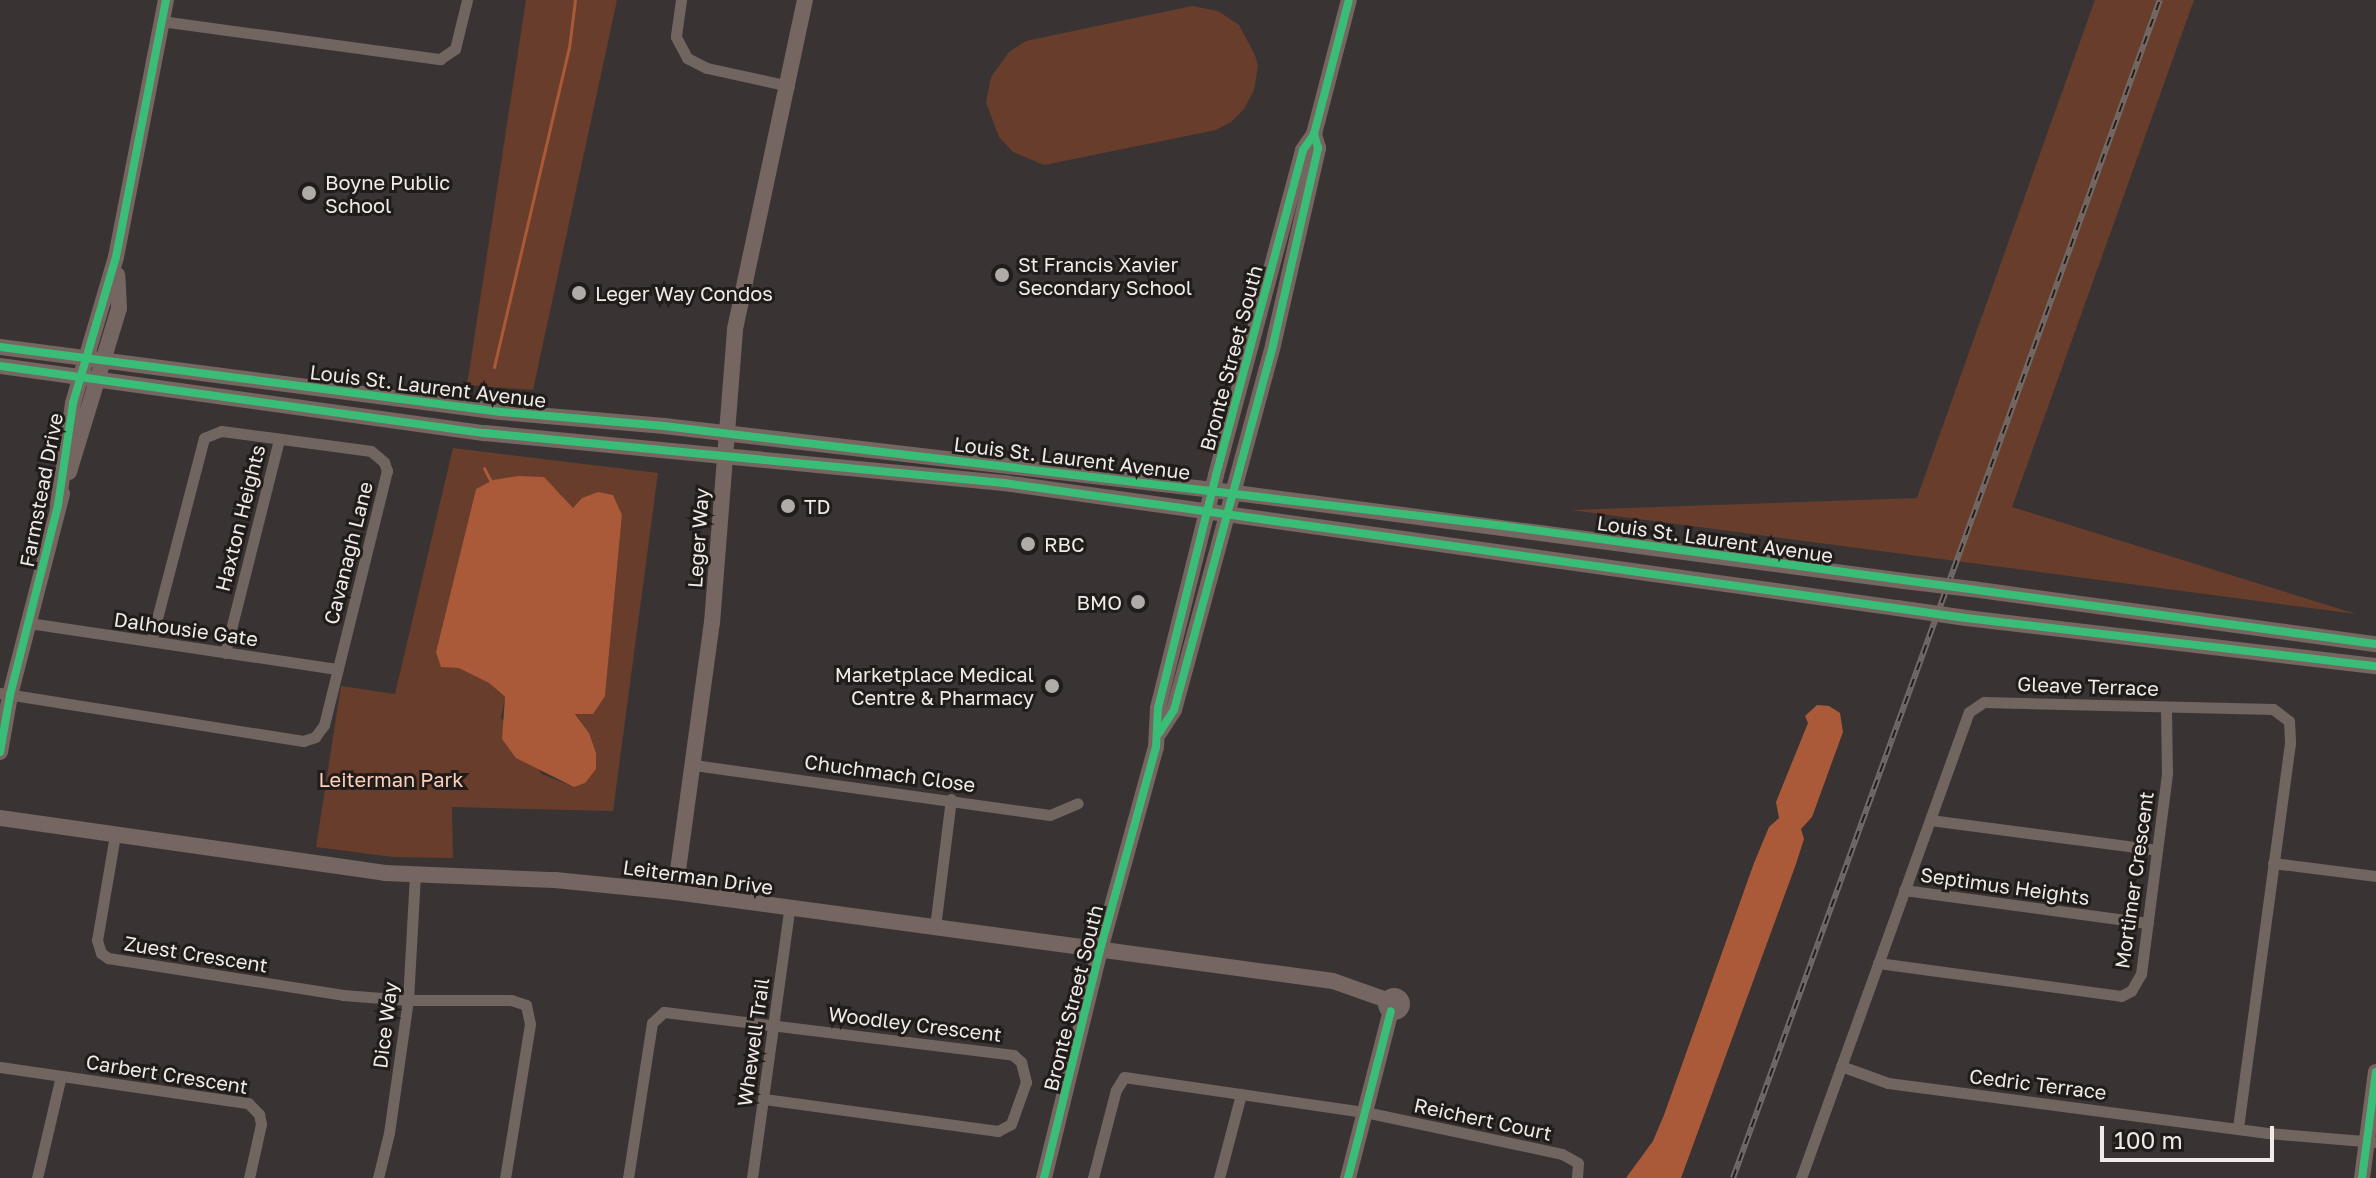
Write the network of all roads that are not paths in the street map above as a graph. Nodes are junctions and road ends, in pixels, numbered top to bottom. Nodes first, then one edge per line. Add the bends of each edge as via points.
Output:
1 (166, 0) edge
2 (467, 0) edge
3 (681, 0) edge
4 (805, 0) edge
5 (1349, 0) edge
6 (161, 21) junction
7 (789, 86) junction
8 (1314, 134) junction
9 (0, 347) edge
10 (96, 360) junction
11 (0, 366) edge
12 (90, 378) junction
13 (725, 434) junction
14 (279, 439) junction
15 (724, 453) junction
16 (1213, 490) junction
17 (1234, 493) junction
18 (1207, 513) junction
19 (1228, 516) junction
20 (29, 623) junction
21 (151, 641) junction
22 (2376, 644) edge
23 (225, 653) junction
24 (2376, 666) edge
25 (337, 669) junction
26 (5, 694) edge
27 (2166, 707) junction
28 (1159, 733) junction
29 (0, 752) edge
30 (694, 765) junction
31 (951, 799) junction
32 (1078, 803) dead end
33 (0, 818) edge
34 (1930, 820) junction
35 (115, 835) junction
36 (2157, 850) junction
37 (2273, 863) junction
38 (415, 875) junction
39 (2376, 876) edge
40 (1904, 890) junction
41 (675, 892) junction
42 (789, 910) junction
43 (2148, 923) junction
44 (935, 927) junction
45 (1100, 950) junction
46 (1878, 963) junction
47 (408, 1000) junction
48 (774, 1025) junction
49 (1841, 1066) junction
50 (0, 1067) edge
51 (2376, 1072) edge
52 (61, 1076) junction
53 (1241, 1094) junction
54 (764, 1099) junction
55 (1365, 1112) junction
56 (2238, 1129) junction
57 (2371, 1142) edge
58 (37, 1178) edge
59 (249, 1178) edge
60 (378, 1178) edge
61 (505, 1178) edge
62 (628, 1178) edge
63 (752, 1178) edge
64 (1044, 1178) edge
65 (1093, 1178) edge
66 (1219, 1178) edge
67 (1348, 1178) edge
68 (1577, 1178) edge
69 (1801, 1178) edge
70 (2362, 1178) edge

1 - 6 main road, Farmstead Drive
2 - 6 street via 455,49 440,59
3 - 7 street via 676,37 687,58 707,68
4 - 7 main road, Leger Way
5 - 8 main road, Bronte Street South
6 - 10 main road, Farmstead Drive via 116,257 119,308
7 - 13 main road, Leger Way via 735,329
8 - 16 main road, Bronte Street South via 1303,150
8 - 17 main road, Bronte Street South via 1318,148
9 - 10 main road, Louis St. Laurent Avenue
10 - 12 main road, Farmstead Drive
10 - 13 main road, Louis St. Laurent Avenue via 501,412
11 - 12 main road, Louis St. Laurent Avenue
12 - 15 main road, Louis St. Laurent Avenue via 485,433
12 - 20 main road, Farmstead Drive via 73,403 58,505
13 - 15 main road, Leger Way
13 - 16 main road, Louis St. Laurent Avenue
14 - 21 street, Cavanagh Lane via 221,431 204,438
14 - 23 street, Haxton Heights
14 - 25 street, Cavanagh Lane via 371,451 387,471
15 - 18 main road, Louis St. Laurent Avenue via 1004,483
15 - 30 main road, Leger Way via 712,623
16 - 17 main road, Louis St. Laurent Avenue
16 - 18 main road, Bronte Street South
17 - 19 main road, Bronte Street South
17 - 22 main road, Louis St. Laurent Avenue, bridge
18 - 19 main road, Louis St. Laurent Avenue
18 - 28 main road, Bronte Street South via 1158,708
19 - 24 main road, Louis St. Laurent Avenue, bridge via 1966,618
19 - 28 main road, Bronte Street South via 1174,710
20 - 21 street, Dalhousie Gate
20 - 26 main road, Farmstead Drive
21 - 23 street, Dalhousie Gate
23 - 25 street, Dalhousie Gate
25 - 26 street, Cavanagh Lane via 324,725 310,740
26 - 29 main road, Farmstead Drive
27 - 34 street, Gleave Terrace via 1996,701 1976,705
27 - 36 street, Mortimer Crescent via 2167,773
27 - 37 street, Gleave Terrace via 2273,709 2289,721
28 - 45 main road, Bronte Street South
30 - 31 street, Chuchmach Close
30 - 41 main road, Leger Way
31 - 32 street, Chuchmach Close via 1050,815
31 - 44 street
33 - 35 main road, Leiterman Drive
34 - 36 street
34 - 40 street, Gleave Terrace
35 - 38 main road, Leiterman Drive
35 - 47 street, Zuest Crescent via 97,940 108,958 343,995
36 - 43 street, Mortimer Crescent
37 - 39 street
37 - 56 street, Gleave Terrace
38 - 41 main road, Leiterman Drive via 555,880
38 - 47 street, Dice Way
40 - 43 street, Septimus Heights
40 - 46 street, Gleave Terrace
41 - 42 main road, Leiterman Drive
42 - 44 main road, Leiterman Drive
42 - 48 street, Whewell Trail
43 - 46 street, Mortimer Crescent via 2138,984 2121,996
44 - 45 main road, Leiterman Drive
45 - 55 main road, Leiterman Drive via 1333,981 1389,1006
45 - 64 main road, Bronte Street South
46 - 49 street, Gleave Terrace
47 - 60 street, Dice Way
47 - 61 street via 511,1000 526,1005 531,1015 527,1049
48 - 54 street, Whewell Trail
48 - 54 street, Woodley Crescent via 1013,1055 1021,1062 1026,1082 1011,1124 998,1131
48 - 62 street via 674,1011 657,1016
49 - 56 street, Cedric Terrace via 1888,1083
49 - 69 street, Gleave Terrace
50 - 52 street, Carbert Crescent
51 - 57 main road
52 - 58 street
52 - 59 street, Carbert Crescent via 248,1103 261,1124
53 - 55 street
53 - 65 street via 1124,1077
53 - 66 street
54 - 63 street, Whewell Trail
55 - 67 main road
55 - 68 street, Reichert Court via 1562,1154 1578,1163
56 - 57 street, Cedric Terrace
57 - 70 main road

